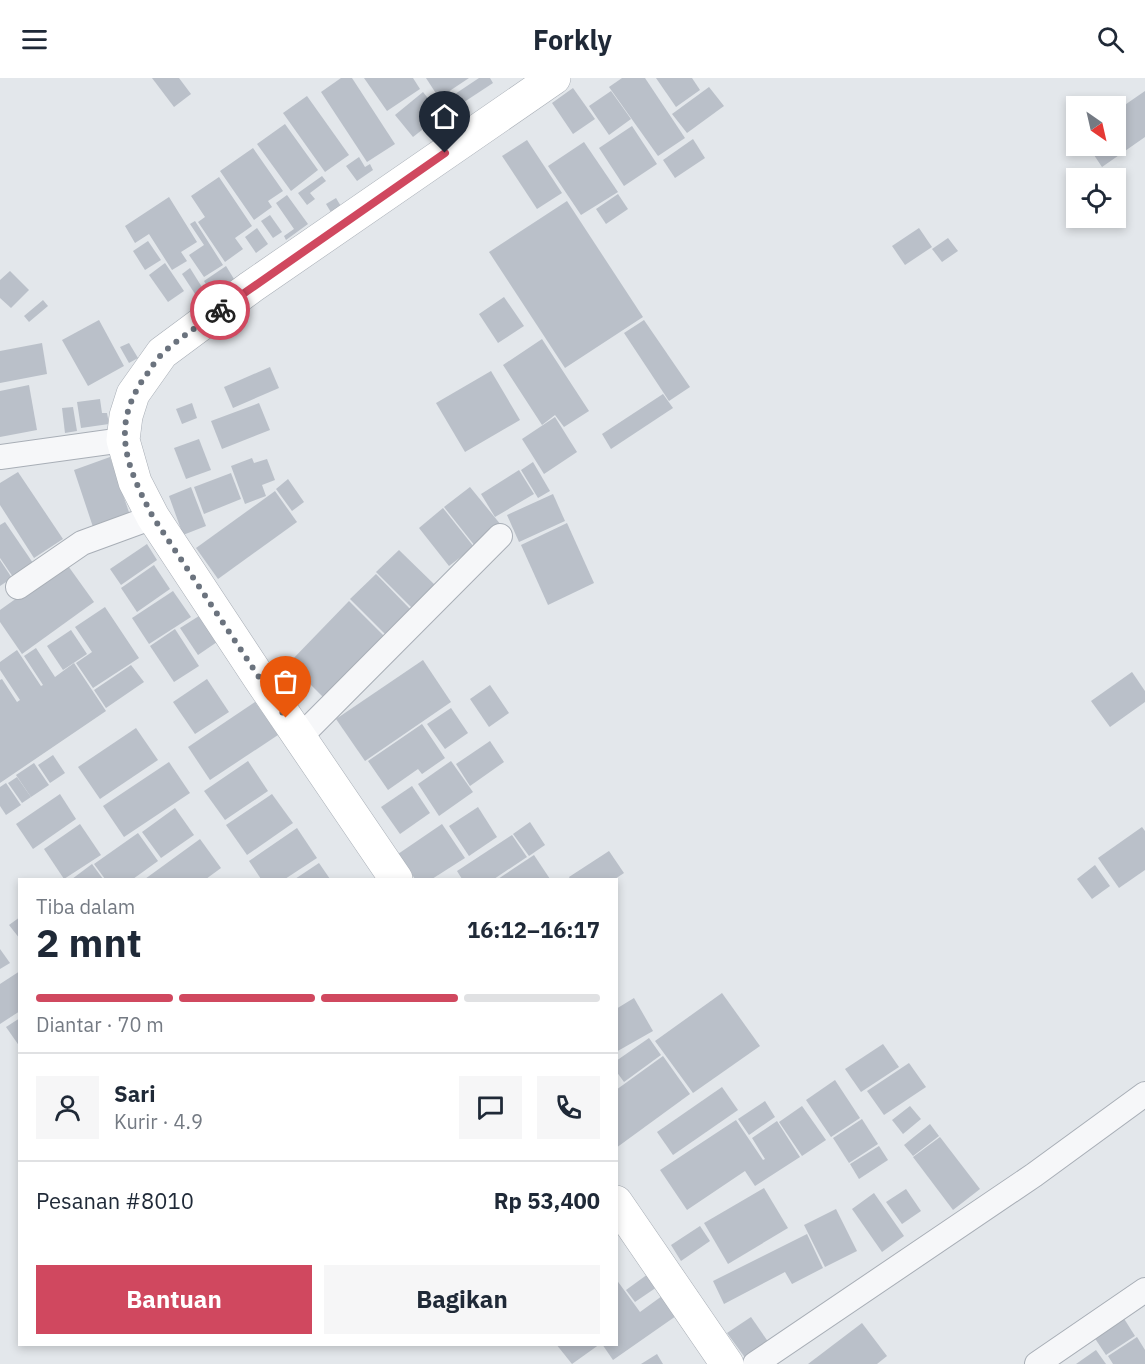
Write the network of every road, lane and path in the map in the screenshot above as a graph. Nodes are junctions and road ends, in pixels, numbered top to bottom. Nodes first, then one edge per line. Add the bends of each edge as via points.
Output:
1 (554, 78) edge
2 (123, 440) junction
3 (0, 457) edge
4 (153, 517) junction
5 (500, 536) dead end
6 (18, 587) dead end
7 (300, 737) junction
8 (395, 878) edge
9 (1145, 1094) edge
10 (618, 1205) edge
11 (1145, 1290) edge
12 (727, 1364) edge
13 (754, 1364) edge
14 (1036, 1364) edge

1 - 2 main road via 162,353 133,394
2 - 3 street
2 - 4 main road via 135,482
4 - 6 street via 82,543
4 - 7 main road
5 - 7 street
7 - 8 main road
9 - 13 street via 1034,1175
10 - 12 main road
11 - 14 street

